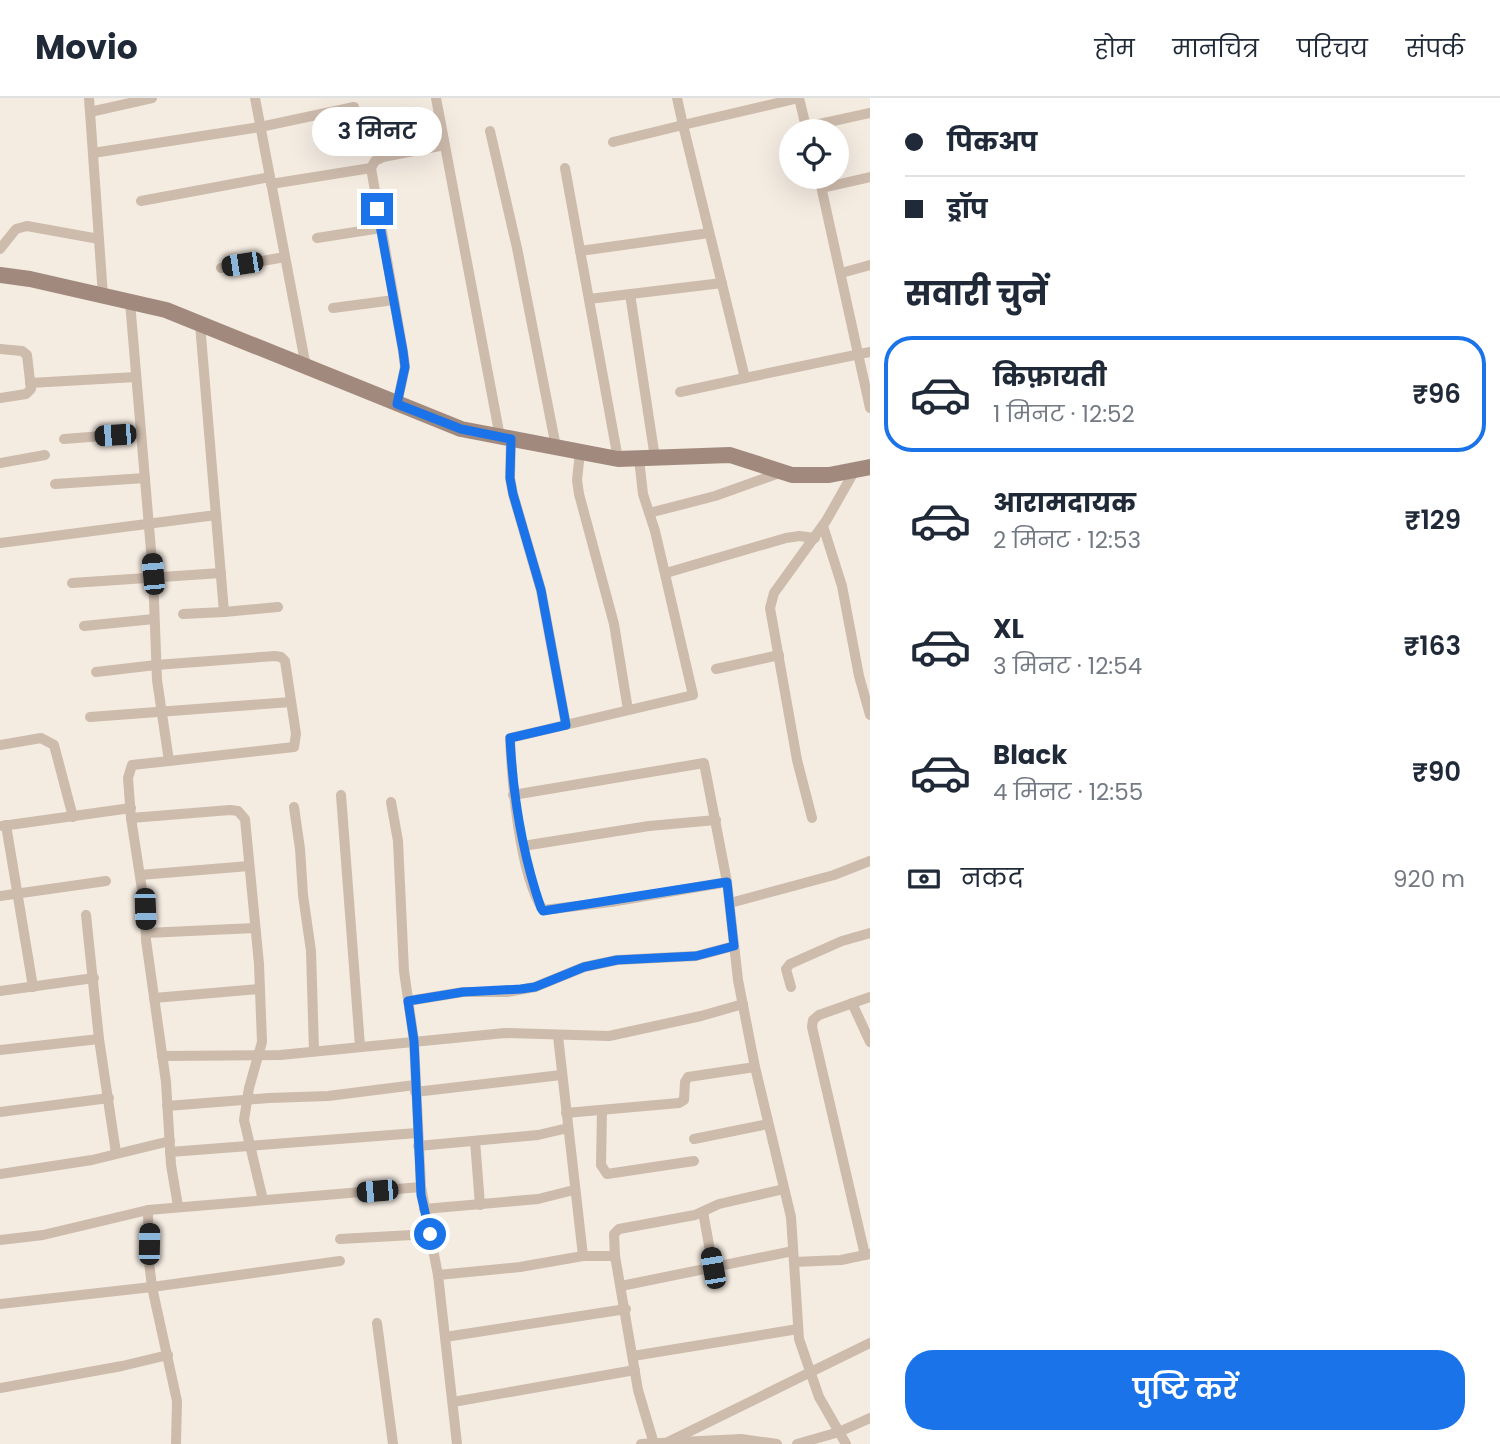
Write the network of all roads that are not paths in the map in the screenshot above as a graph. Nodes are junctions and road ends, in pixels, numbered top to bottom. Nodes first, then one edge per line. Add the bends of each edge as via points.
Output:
1 (89, 98) edge
2 (152, 98) edge
3 (255, 98) edge
4 (436, 98) edge
5 (677, 98) edge
6 (799, 98) edge
7 (354, 107) dead end
8 (90, 112) junction
9 (870, 113) edge
10 (804, 119) edge
11 (846, 119) edge
12 (682, 125) junction
13 (260, 127) junction
14 (490, 131) dead end
15 (613, 142) dead end
16 (445, 145) junction
17 (93, 153) junction
18 (371, 168) junction
19 (565, 168) dead end
20 (870, 177) edge
21 (849, 180) edge
22 (270, 181) junction
23 (821, 189) edge
24 (141, 201) dead end
25 (381, 228) junction
26 (709, 233) junction
27 (317, 237) dead end
28 (99, 239) junction
29 (0, 249) edge
30 (580, 251) junction
31 (285, 257) junction
32 (870, 265) edge
33 (221, 268) dead end
34 (841, 272) junction
35 (0, 275) edge
36 (722, 283) junction
37 (630, 294) junction
38 (103, 296) junction
39 (589, 299) junction
40 (394, 300) junction
41 (130, 302) junction
42 (333, 308) dead end
43 (200, 324) junction
44 (0, 349) edge
45 (865, 353) edge
46 (306, 367) junction
47 (136, 377) junction
48 (745, 378) junction
49 (30, 383) junction
50 (680, 392) dead end
51 (0, 398) edge
52 (397, 404) junction
53 (870, 408) edge
54 (141, 433) junction
55 (505, 438) junction
56 (64, 439) dead end
57 (556, 447) junction
58 (580, 452) junction
59 (45, 455) dead end
60 (647, 458) junction
61 (618, 459) junction
62 (0, 463) edge
63 (862, 468) edge
64 (782, 472) junction
65 (145, 478) junction
66 (55, 484) dead end
67 (649, 513) junction
68 (216, 515) junction
69 (149, 524) junction
70 (823, 526) junction
71 (815, 538) junction
72 (0, 543) edge
73 (221, 573) junction
74 (666, 573) junction
75 (153, 579) junction
76 (72, 583) dead end
77 (278, 607) dead end
78 (223, 612) junction
79 (183, 614) dead end
80 (155, 619) junction
81 (84, 626) dead end
82 (779, 655) junction
83 (156, 664) junction
84 (716, 669) dead end
85 (96, 672) dead end
86 (291, 702) junction
87 (628, 710) junction
88 (163, 712) junction
89 (870, 715) edge
90 (90, 717) dead end
91 (566, 725) junction
92 (0, 745) edge
93 (169, 761) junction
94 (341, 795) dead end
95 (513, 796) junction
96 (391, 802) dead end
97 (294, 807) dead end
98 (131, 813) junction
99 (73, 817) junction
100 (812, 818) dead end
101 (716, 820) junction
102 (3, 826) edge
103 (523, 846) junction
104 (870, 861) edge
105 (249, 866) junction
106 (139, 875) junction
107 (106, 881) dead end
108 (727, 882) junction
109 (17, 894) junction
110 (0, 896) edge
111 (730, 903) junction
112 (86, 915) dead end
113 (255, 928) junction
114 (146, 933) junction
115 (870, 933) edge
116 (734, 946) junction
117 (94, 978) junction
118 (33, 987) junction
119 (791, 987) dead end
120 (260, 989) junction
121 (0, 991) edge
122 (870, 997) edge
123 (154, 998) junction
124 (408, 1001) junction
125 (852, 1003) junction
126 (743, 1004) junction
127 (558, 1036) junction
128 (99, 1039) junction
129 (414, 1041) junction
130 (870, 1042) edge
131 (360, 1046) junction
132 (0, 1050) edge
133 (314, 1051) junction
134 (162, 1056) junction
135 (258, 1056) junction
136 (755, 1067) junction
137 (561, 1075) junction
138 (415, 1089) junction
139 (109, 1098) junction
140 (247, 1100) junction
141 (167, 1106) junction
142 (602, 1110) junction
143 (0, 1112) edge
144 (566, 1113) junction
145 (768, 1124) junction
146 (568, 1128) junction
147 (417, 1133) junction
148 (694, 1139) dead end
149 (475, 1141) junction
150 (249, 1145) junction
151 (418, 1146) junction
152 (170, 1147) junction
153 (116, 1153) junction
154 (694, 1161) dead end
155 (0, 1174) edge
156 (421, 1188) junction
157 (784, 1189) junction
158 (574, 1190) junction
159 (263, 1200) junction
160 (480, 1205) junction
161 (178, 1206) junction
162 (425, 1209) junction
163 (148, 1210) junction
164 (704, 1212) junction
165 (430, 1234) junction
166 (340, 1239) dead end
167 (0, 1240) edge
168 (867, 1254) edge
169 (615, 1255) junction
170 (583, 1256) junction
171 (794, 1257) junction
172 (340, 1261) dead end
173 (713, 1268) junction
174 (438, 1275) junction
175 (152, 1286) junction
176 (621, 1286) junction
177 (0, 1304) edge
178 (626, 1309) junction
179 (377, 1323) dead end
180 (798, 1329) junction
181 (445, 1336) junction
182 (870, 1343) edge
183 (168, 1355) junction
184 (633, 1356) junction
185 (635, 1370) junction
186 (810, 1372) junction
187 (0, 1388) edge
188 (453, 1402) junction
189 (870, 1418) edge
190 (839, 1433) junction
191 (668, 1442) junction
192 (654, 1443) edge
193 (176, 1444) edge
194 (393, 1444) edge
195 (457, 1444) edge
196 (641, 1444) edge
197 (778, 1444) edge
198 (797, 1444) edge
199 (846, 1444) edge

1 - 8 street
2 - 8 street
3 - 13 street
4 - 16 street
5 - 12 street
6 - 10 street
6 - 12 street
7 - 13 street
8 - 17 street
9 - 11 street
12 - 15 street
12 - 26 street
13 - 17 street
13 - 22 street
14 - 57 street
16 - 18 street via 383,157
16 - 55 street
17 - 28 street
18 - 22 street
18 - 25 street
19 - 30 street
20 - 21 street
22 - 24 street
22 - 31 street
23 - 34 street
25 - 27 street
25 - 40 street
26 - 30 street
26 - 36 street
28 - 29 street via 27,226 16,229
28 - 38 street
30 - 39 street
31 - 33 street
31 - 46 street
32 - 34 street
34 - 45 street
35 - 38 street
36 - 37 street
36 - 48 street
37 - 39 street
37 - 60 street
38 - 41 street
39 - 61 street
40 - 42 street
40 - 52 street via 405,367
41 - 43 street
41 - 47 street
43 - 46 street
43 - 68 street
44 - 49 street via 25,352
45 - 48 street
45 - 53 street
46 - 52 street
47 - 49 street
47 - 54 street
48 - 50 street
49 - 51 street via 26,394
52 - 55 street via 461,429
54 - 56 street
54 - 65 street
55 - 57 street
55 - 91 street via 513,494 541,590
57 - 58 street
58 - 61 street
58 - 87 street via 579,494 614,624
59 - 62 street
60 - 61 street
60 - 64 street via 730,455
60 - 67 street via 643,494
63 - 64 street via 829,475
63 - 70 street
64 - 67 street
65 - 66 street
65 - 69 street
67 - 74 street
68 - 69 street
68 - 73 street
69 - 72 street
69 - 75 street
70 - 71 street
70 - 89 street via 842,586
71 - 74 street via 793,537
71 - 82 street via 771,600
73 - 75 street
73 - 78 street
74 - 87 street via 693,695
75 - 76 street
75 - 80 street
77 - 78 street
78 - 79 street
80 - 81 street
80 - 83 street
82 - 84 street
82 - 100 street
83 - 85 street
83 - 86 street via 281,657
83 - 88 street
86 - 88 street
86 - 93 street via 294,747
87 - 91 street
88 - 90 street
88 - 93 street
91 - 95 street via 510,738
92 - 99 street via 41,738 54,745
93 - 98 street via 132,765 128,778
94 - 131 street
95 - 101 street via 704,763
95 - 103 street
96 - 124 street via 398,841
97 - 133 street via 311,951
98 - 99 street
98 - 105 street via 238,811 245,819
98 - 106 street
99 - 102 street
101 - 103 street
101 - 108 street
102 - 109 street
103 - 108 street via 543,911
104 - 111 street
105 - 106 street
105 - 113 street
106 - 114 street
107 - 109 street
108 - 111 street
109 - 110 street
109 - 118 street
111 - 116 street
112 - 117 street
113 - 114 street
113 - 120 street
114 - 123 street
115 - 119 street via 790,964 786,969
116 - 124 street via 696,956 606,962 535,987
116 - 126 street
117 - 118 street
117 - 128 street
118 - 121 street
120 - 123 street
120 - 135 street via 262,1042
122 - 125 street
123 - 134 street
124 - 129 street
125 - 130 street
125 - 168 street via 819,1015 812,1027
126 - 127 street via 609,1036
126 - 136 street
127 - 129 street via 514,1032
127 - 137 street
128 - 132 street
128 - 139 street
129 - 131 street
129 - 138 street
131 - 133 street
133 - 135 street
134 - 135 street
134 - 141 street
135 - 140 street
136 - 142 street via 688,1077 679,1104
136 - 145 street
137 - 138 street
137 - 144 street
138 - 140 street
138 - 147 street
139 - 143 street
139 - 153 street
140 - 141 street
140 - 150 street via 244,1120
141 - 152 street
142 - 144 street
142 - 154 street via 601,1165 607,1174
144 - 146 street
145 - 148 street
145 - 157 street
146 - 149 street
146 - 158 street
147 - 150 street
147 - 151 street
149 - 151 street
149 - 160 street
150 - 152 street
150 - 159 street
151 - 156 street
152 - 153 street
152 - 161 street
153 - 155 street
156 - 159 street
156 - 162 street
157 - 164 street
157 - 171 street
158 - 160 street
158 - 170 street
159 - 161 street
160 - 162 street
161 - 163 street
162 - 165 street
163 - 167 street via 43,1235
163 - 175 street
164 - 169 street via 619,1229 614,1234
164 - 173 street
165 - 166 street
165 - 174 street
168 - 171 street via 841,1260
169 - 170 street
169 - 176 street
170 - 174 street
171 - 173 street
171 - 180 street
172 - 175 street
173 - 176 street
174 - 181 street
175 - 177 street
175 - 183 street
176 - 178 street
178 - 181 street
178 - 184 street
179 - 194 street
180 - 184 street
180 - 186 street
181 - 188 street
182 - 186 street
183 - 187 street
183 - 193 street via 177,1401
184 - 185 street
185 - 188 street
185 - 192 street
186 - 190 street
186 - 191 street
188 - 195 street
189 - 190 street
190 - 198 street
190 - 199 street
191 - 192 street
191 - 197 street via 741,1439
192 - 196 street

